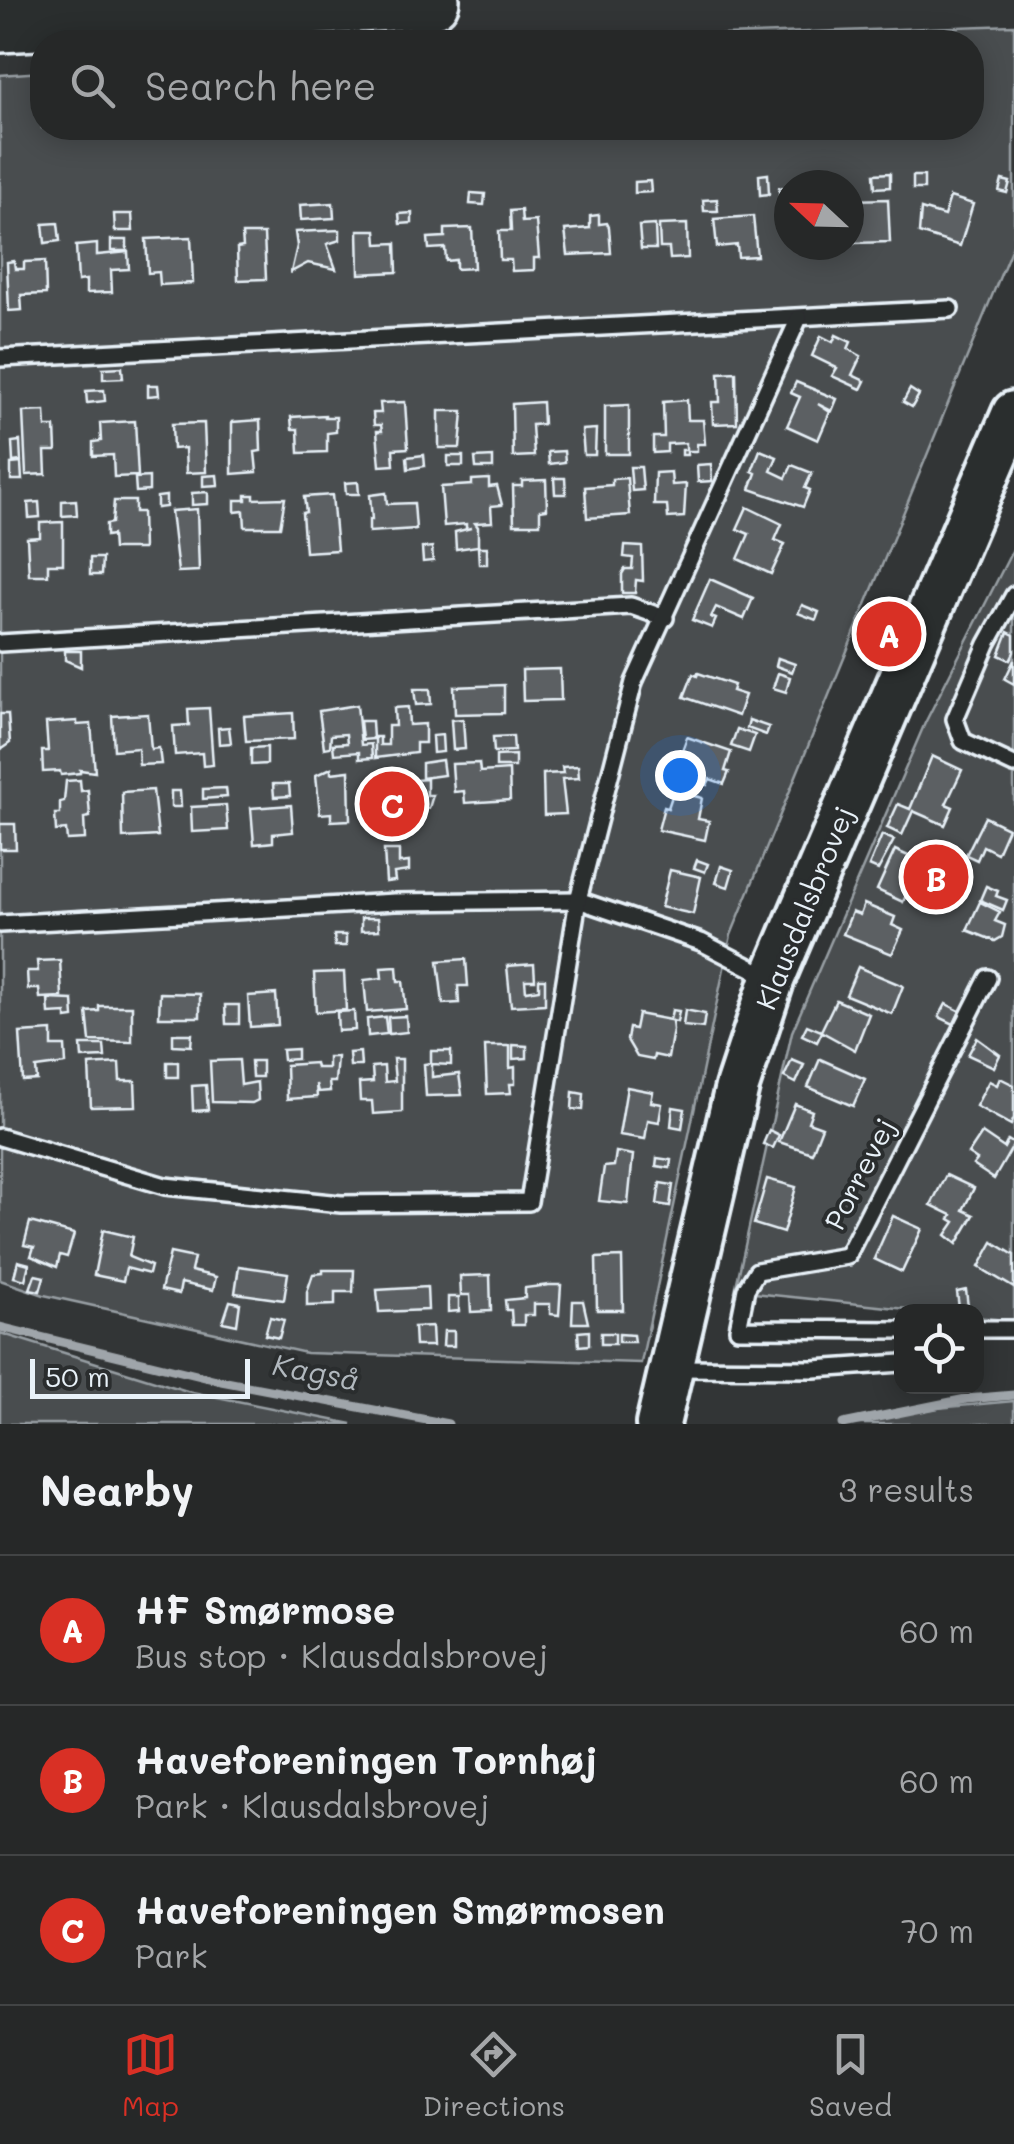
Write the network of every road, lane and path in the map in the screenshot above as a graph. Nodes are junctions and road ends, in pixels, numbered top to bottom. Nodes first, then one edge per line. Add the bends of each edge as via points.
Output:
1 (431, 0) edge
2 (0, 24) edge
3 (950, 309) dead end
4 (799, 318) junction
5 (0, 358) edge
6 (1014, 412) edge
7 (1014, 595) edge
8 (666, 618) junction
9 (0, 643) edge
10 (1014, 765) edge
11 (578, 900) junction
12 (0, 924) edge
13 (773, 978) junction
14 (988, 978) dead end
15 (0, 1137) edge
16 (1014, 1329) edge
17 (894, 1330) edge
18 (984, 1330) edge
19 (894, 1363) edge
20 (670, 1368) junction
21 (658, 1424) edge

1 - 2 highway
3 - 4 lane
4 - 5 lane
4 - 8 lane
6 - 13 street, Klausdalsbrovej
7 - 10 lane via 955,719 963,741
8 - 9 lane via 632,606
8 - 11 lane via 634,682
11 - 12 lane via 395,902
11 - 13 lane via 701,942
11 - 15 lane via 528,1202 341,1204 165,1186
13 - 20 street, Klausdalsbrovej via 737,1087
14 - 17 lane, Porrevej via 847,1256 757,1270 738,1328
16 - 18 lane
19 - 20 lane via 814,1370
20 - 21 street, Klausdalsbrovej

